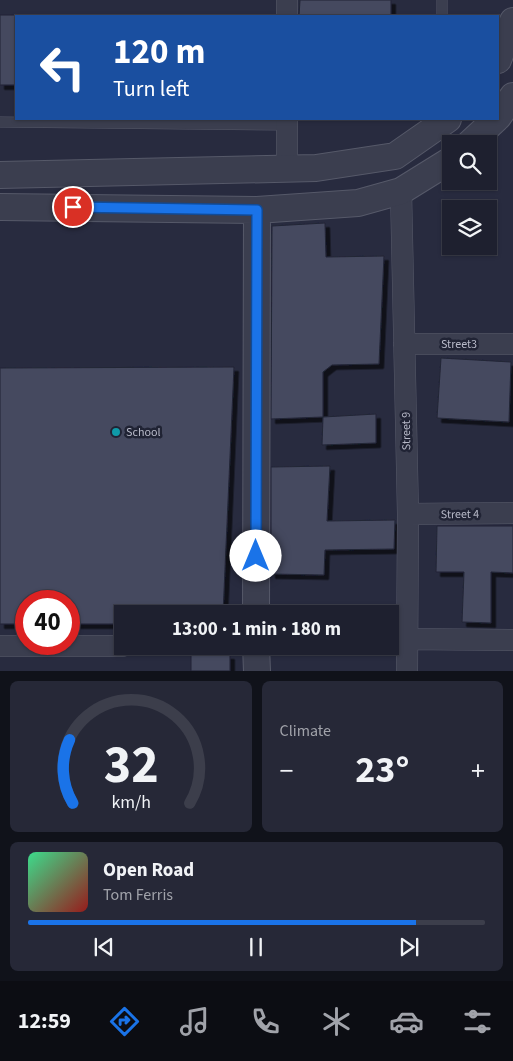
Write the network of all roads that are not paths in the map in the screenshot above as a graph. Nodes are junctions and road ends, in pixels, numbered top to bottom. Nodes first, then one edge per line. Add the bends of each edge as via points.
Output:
1 (287, 0) edge
2 (442, 0) edge
3 (287, 15) edge
4 (442, 15) edge
5 (513, 21) edge
6 (499, 57) edge
7 (496, 120) edge
8 (443, 121) edge
9 (0, 122) edge
10 (288, 122) edge
11 (479, 135) edge
12 (442, 166) edge
13 (287, 168) junction
14 (0, 175) edge
15 (72, 175) junction
16 (401, 191) junction
17 (0, 207) edge
18 (73, 207) junction
19 (257, 210) junction
20 (404, 344) junction
21 (513, 344) edge
22 (513, 513) edge
23 (408, 514) junction
24 (256, 605) edge
25 (407, 639) junction
26 (513, 640) edge
27 (0, 646) edge
28 (114, 646) edge
29 (256, 655) edge
30 (257, 671) edge
31 (407, 671) edge

1 - 3 street
2 - 4 lane
5 - 6 street
7 - 11 street
8 - 13 street via 395,156 316,168
9 - 10 lane
10 - 13 street
12 - 16 street
13 - 15 street
14 - 15 street
15 - 18 street
16 - 19 street via 358,203
16 - 20 street, Street 9
17 - 18 street
18 - 19 street
19 - 24 street
20 - 21 street, Street3
20 - 23 street, Street 9
22 - 23 street, Street 4
23 - 25 street, Street 9
25 - 26 street
25 - 31 street, Street 9
27 - 28 street
29 - 30 street

